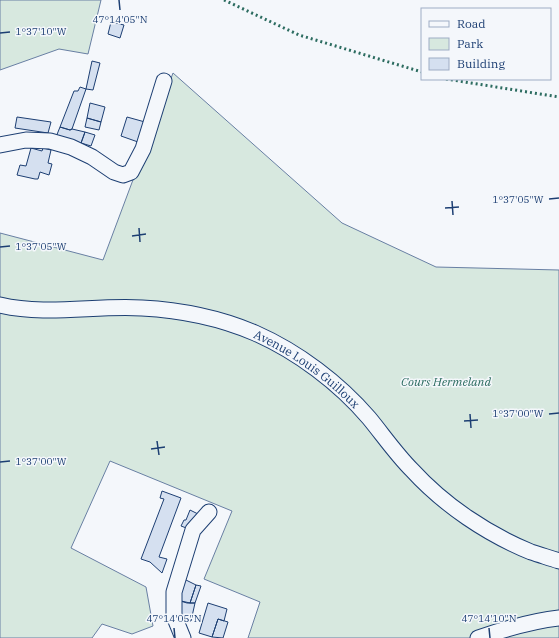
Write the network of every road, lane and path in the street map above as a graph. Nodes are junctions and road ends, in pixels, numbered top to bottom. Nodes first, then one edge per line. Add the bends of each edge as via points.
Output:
1 (164, 81) dead end
2 (0, 145) edge
3 (0, 305) edge
4 (209, 512) dead end
5 (559, 561) edge
6 (559, 618) edge
7 (183, 638) edge
8 (478, 638) edge

1 - 2 street via 142,149 131,172 123,175 114,172 92,157 50,141 26,140
3 - 5 street, Avenue Louis Guilloux via 10,308 52,309 142,308 185,313 255,333 318,370 344,392 368,416 412,470 447,501 500,537
4 - 7 street via 193,530 174,592 174,616
6 - 8 street via 520,624

